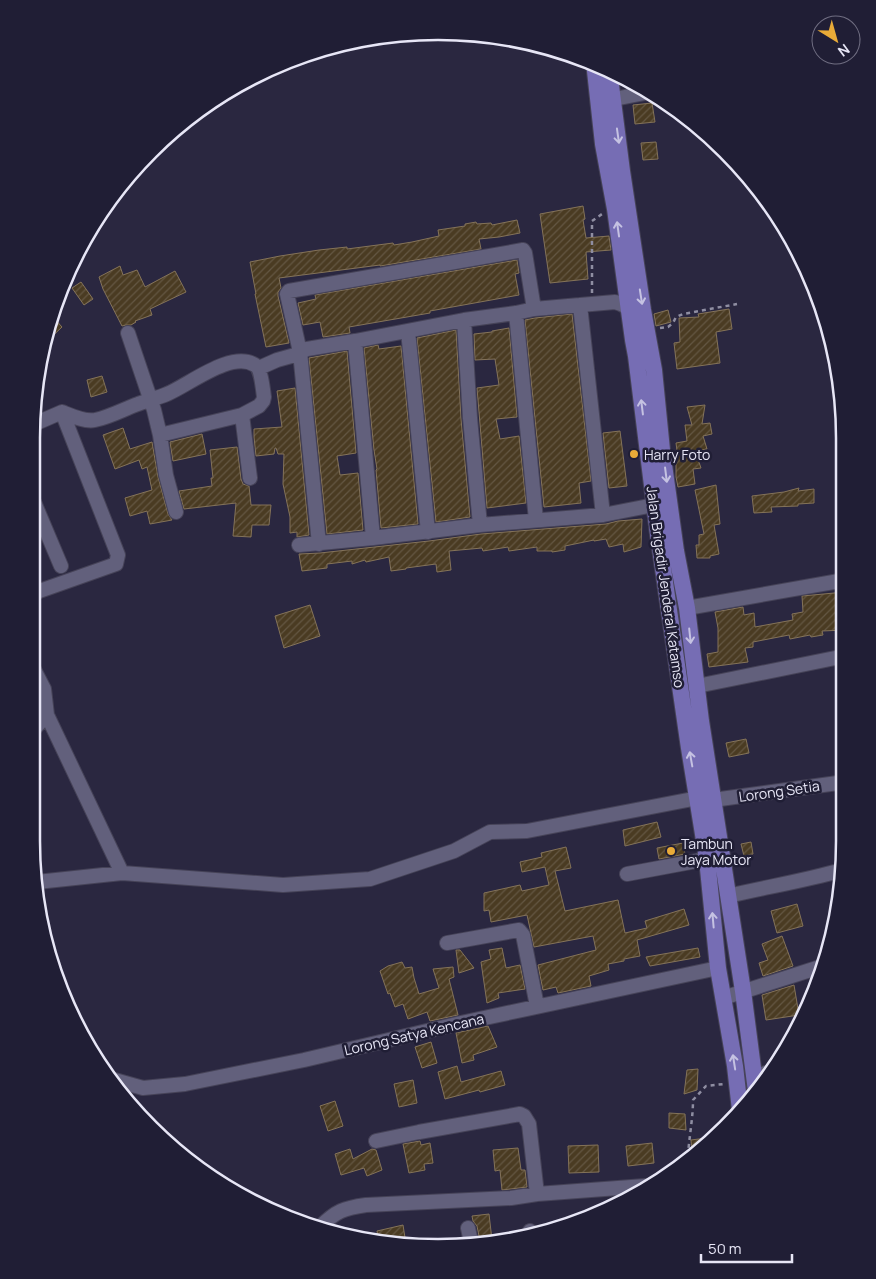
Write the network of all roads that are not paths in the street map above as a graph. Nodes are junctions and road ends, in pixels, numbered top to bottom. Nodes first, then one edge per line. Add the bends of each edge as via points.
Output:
1 (601, 75) edge
2 (639, 94) edge
3 (605, 101) junction
4 (586, 304) junction
5 (628, 308) junction
6 (534, 309) junction
7 (516, 314) junction
8 (464, 320) junction
9 (408, 331) junction
10 (128, 333) dead end
11 (355, 341) junction
12 (300, 352) junction
13 (259, 368) junction
14 (150, 399) junction
15 (62, 412) junction
16 (242, 415) junction
17 (41, 422) edge
18 (160, 435) junction
19 (655, 449) junction
20 (250, 478) dead end
21 (654, 505) junction
22 (176, 512) dead end
23 (603, 514) junction
24 (40, 516) edge
25 (536, 520) junction
26 (480, 525) junction
27 (428, 532) junction
28 (373, 538) junction
29 (319, 544) junction
30 (299, 545) dead end
31 (61, 566) dead end
32 (836, 582) edge
33 (40, 591) edge
34 (687, 608) junction
35 (836, 658) edge
36 (40, 681) edge
37 (697, 686) junction
38 (46, 715) junction
39 (40, 722) edge
40 (836, 783) edge
41 (706, 799) junction
42 (707, 858) junction
43 (835, 872) edge
44 (122, 873) junction
45 (627, 874) dead end
46 (42, 881) edge
47 (728, 896) junction
48 (447, 943) dead end
49 (718, 968) junction
50 (815, 968) edge
51 (743, 991) junction
52 (723, 998) junction
53 (537, 1006) junction
54 (756, 1081) edge
55 (121, 1082) edge
56 (739, 1101) edge
57 (376, 1141) dead end
58 (636, 1187) edge
59 (537, 1194) junction
60 (325, 1222) edge

1 - 3 main road, Jalan Brigadir Jenderal Katamso
2 - 3 street
5 -> 3 main road, Jalan Brigadir Jenderal Katamso via 603,144
3 -> 19 main road, Jalan Brigadir Jenderal Katamso via 654,370
4 - 5 street via 616,302
4 - 6 street
4 - 23 street
19 -> 5 main road, Jalan Brigadir Jenderal Katamso
6 - 7 street
6 - 12 street via 523,250 293,290 287,294
7 - 8 street
7 - 25 street
8 - 9 street
8 - 26 street
9 - 11 street
9 - 27 street
10 - 14 street
11 - 12 street
11 - 28 street
12 - 13 street
12 - 29 street
13 - 14 street via 255,364 238,361 203,374 168,394
13 - 16 street via 264,401
14 - 15 street via 94,420
14 - 18 street
15 - 17 street
15 - 33 street via 118,555 116,564
16 - 18 street
16 - 20 street
18 - 22 street
19 - 21 main road, Jalan Brigadir Jenderal Katamso
19 -> 34 main road, Jalan Brigadir Jenderal Katamso
21 - 23 street
41 -> 21 main road, Jalan Brigadir Jenderal Katamso via 685,722
23 - 25 street
24 - 31 street
25 - 26 street
26 - 27 street
27 - 28 street
28 - 29 street
29 - 30 street
32 - 34 street
34 -> 37 main road, Jalan Brigadir Jenderal Katamso
35 - 37 street
36 - 38 street via 44,689
37 - 41 main road, Jalan Brigadir Jenderal Katamso
38 - 39 street
38 - 44 street
40 - 41 street, Lorong Setia
41 - 42 main road, Jalan Brigadir Jenderal Katamso
41 - 44 street, Lorong Setia via 527,831 490,832 454,851 370,879 283,885
41 - 47 main road, Jalan Brigadir Jenderal Katamso
42 - 45 street
49 -> 42 main road, Jalan Brigadir Jenderal Katamso
43 - 47 street
44 - 46 street, Lorong Setia
47 - 51 main road, Jalan Brigadir Jenderal Katamso
48 - 53 street via 519,930 523,935
49 - 52 main road, Jalan Brigadir Jenderal Katamso
49 - 53 street, Lorong Satya Kencana
50 - 51 street
51 - 52 street
51 - 54 main road, Jalan Brigadir Jenderal Katamso
56 -> 52 main road, Jalan Brigadir Jenderal Katamso
53 - 55 street, Lorong Satya Kencana via 186,1084 143,1088
57 - 59 street via 520,1114 529,1124
58 - 59 street
59 - 60 street via 348,1207

